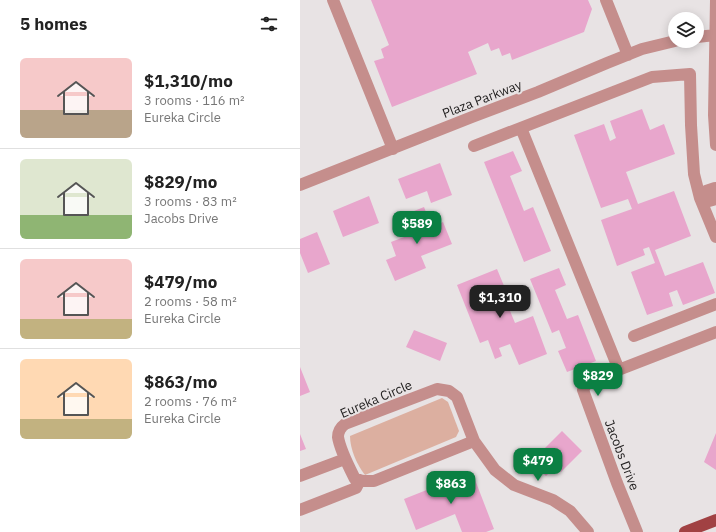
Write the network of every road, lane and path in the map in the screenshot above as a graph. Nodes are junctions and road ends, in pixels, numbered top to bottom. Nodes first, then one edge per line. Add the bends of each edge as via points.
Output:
1 (333, 0) edge
2 (606, 0) edge
3 (716, 0) edge
4 (716, 36) edge
5 (704, 37) edge
6 (668, 43) edge
7 (628, 55) junction
8 (521, 128) junction
9 (716, 145) edge
10 (474, 146) dead end
11 (393, 149) junction
12 (300, 185) edge
13 (716, 189) edge
14 (707, 198) edge
15 (716, 237) edge
16 (716, 304) edge
17 (716, 332) edge
18 (634, 336) dead end
19 (619, 370) junction
20 (474, 441) junction
21 (345, 459) junction
22 (300, 476) edge
23 (360, 480) junction
24 (300, 510) edge
25 (716, 520) edge
26 (588, 532) edge
27 (637, 532) edge
28 (685, 532) edge

1 - 11 street
2 - 7 street
3 - 4 street
4 - 5 street
4 - 9 street
6 - 7 street, Plaza Parkway
7 - 11 street, Plaza Parkway
8 - 10 street
8 - 14 street via 652,77 690,74 694,174
8 - 19 street
11 - 12 street, Plaza Parkway
13 - 14 street via 706,191
14 - 15 street
16 - 18 street
17 - 19 street, Jacobs Drive
19 - 27 street, Jacobs Drive via 590,381 583,390
20 - 21 street, Eureka Circle via 457,397 449,391 437,389 345,424 338,436
20 - 23 street via 374,481
20 - 26 street, Eureka Circle via 495,470 514,486 553,500 570,511
21 - 22 street
21 - 23 street, Eureka Circle via 355,478
23 - 24 street via 356,488
25 - 28 main road

